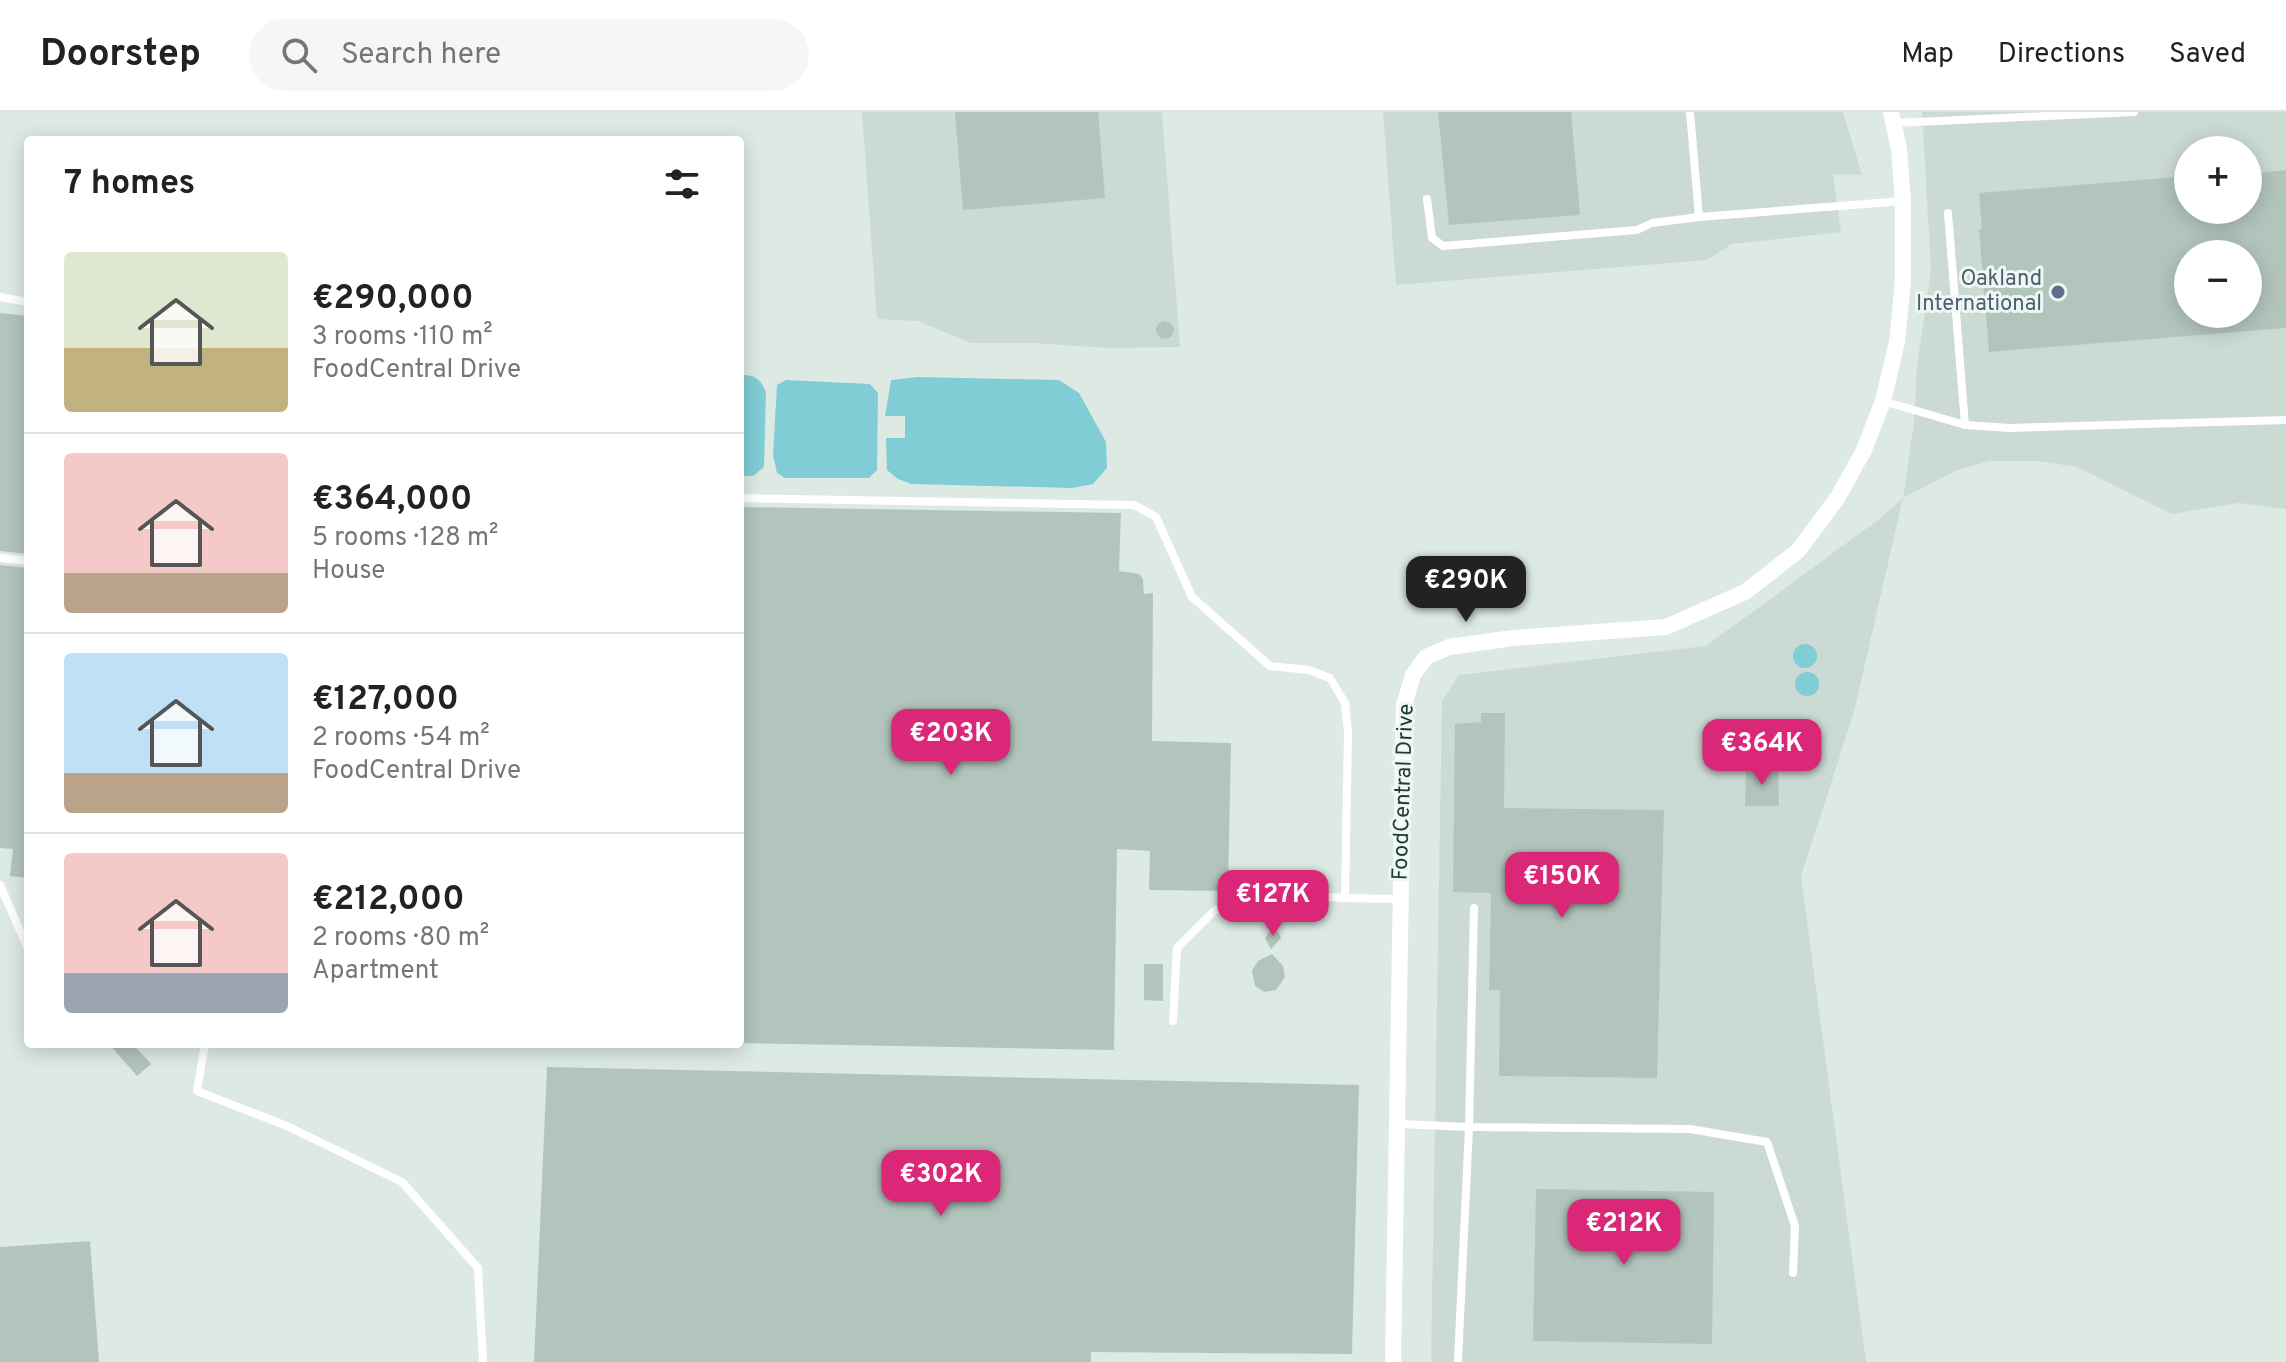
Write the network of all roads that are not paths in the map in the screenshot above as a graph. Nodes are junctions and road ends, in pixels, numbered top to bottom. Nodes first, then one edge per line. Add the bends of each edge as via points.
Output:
1 (1690, 112) edge
2 (1953, 112) edge
3 (2134, 112) edge
4 (1989, 116) edge
5 (1892, 117) edge
6 (1941, 121) junction
7 (1427, 199) dead end
8 (1903, 201) junction
9 (1948, 213) dead end
10 (1699, 217) junction
11 (0, 297) edge
12 (24, 301) edge
13 (1883, 401) junction
14 (2286, 420) edge
15 (1965, 425) junction
16 (744, 498) edge
17 (0, 558) edge
18 (24, 561) edge
19 (0, 885) edge
20 (1345, 898) junction
21 (1400, 899) junction
22 (1474, 908) dead end
23 (24, 940) edge
24 (1173, 1021) dead end
25 (204, 1048) edge
26 (1397, 1124) junction
27 (1469, 1127) junction
28 (1793, 1273) dead end
29 (1458, 1361) edge
30 (483, 1362) edge
31 (1393, 1362) edge

1 - 10 lane
2 - 6 lane
3 - 4 lane
4 - 6 lane
5 - 6 lane
5 - 8 street, FoodCentral Drive
7 - 10 lane via 1432,238 1443,246 1637,230
8 - 10 lane
8 - 13 street, FoodCentral Drive via 1897,342
9 - 15 lane
11 - 12 lane
13 - 15 lane
13 - 21 street, FoodCentral Drive via 1838,497 1798,551 1745,592 1666,627 1479,642 1426,657 1413,675 1404,705
14 - 15 lane
16 - 20 lane via 1134,505 1156,517 1192,597 1270,666 1330,678 1345,703
17 - 18 lane
19 - 23 lane
20 - 21 lane
20 - 24 lane via 1286,894 1215,910 1177,948
21 - 26 street, FoodCentral Drive
22 - 27 lane
25 - 30 lane via 197,1091 287,1126 402,1182 478,1268
26 - 27 lane
26 - 31 street, FoodCentral Drive
27 - 28 lane via 1690,1129 1767,1142 1795,1226
27 - 29 lane

